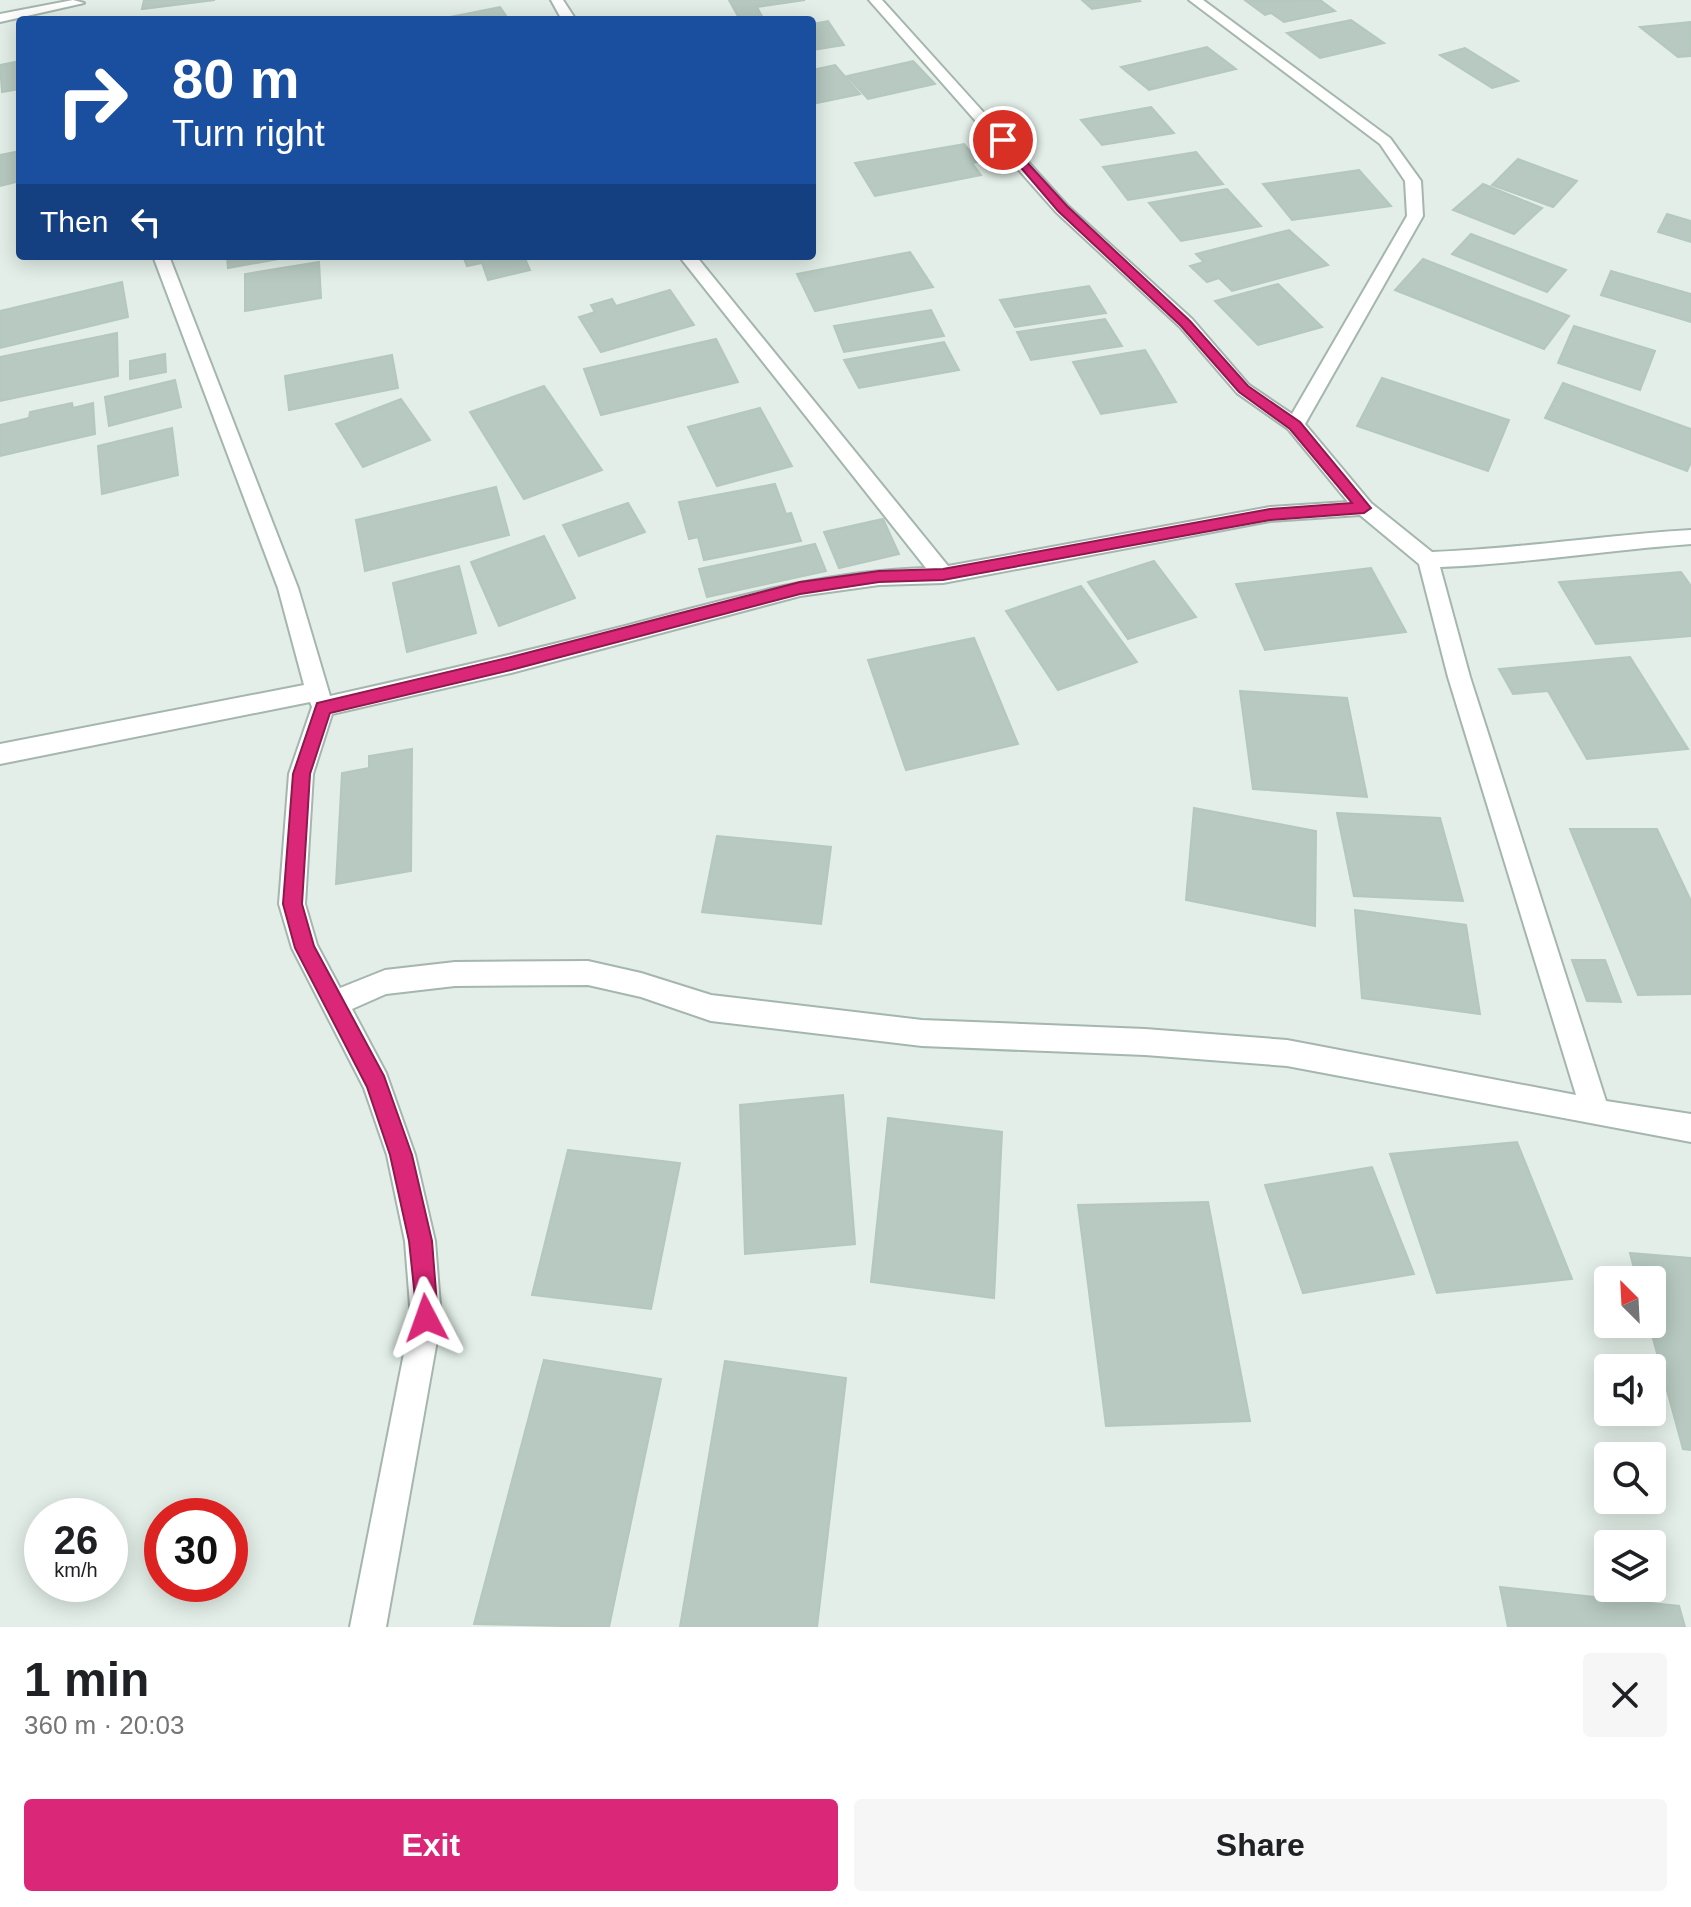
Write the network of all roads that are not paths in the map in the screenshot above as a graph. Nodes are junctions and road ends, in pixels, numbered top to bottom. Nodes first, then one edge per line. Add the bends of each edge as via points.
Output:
1 (875, 0) edge
2 (1195, 0) edge
3 (78, 1) edge
4 (0, 18) edge
5 (163, 260) edge
6 (690, 260) edge
7 (1295, 425) junction
8 (1364, 508) junction
9 (1691, 537) edge
10 (1428, 560) junction
11 (943, 575) junction
12 (319, 700) junction
13 (0, 754) edge
14 (334, 1004) junction
15 (1596, 1113) junction
16 (1691, 1128) edge
17 (368, 1627) edge

1 - 7 street via 1062,209 1186,323 1243,389
2 - 7 street via 1385,141 1413,181 1415,216
3 - 4 street
5 - 12 street via 288,588
6 - 11 street
7 - 8 street
8 - 10 street
8 - 11 street via 1270,514
9 - 10 street
10 - 15 street via 1459,677
11 - 12 street via 800,588 511,664
12 - 13 street
12 - 14 street via 301,774 292,904 305,948
14 - 15 street via 385,982 455,974 588,973 711,1008 922,1033 1287,1053
14 - 17 street via 376,1083 401,1155 420,1241 426,1318
15 - 16 street

